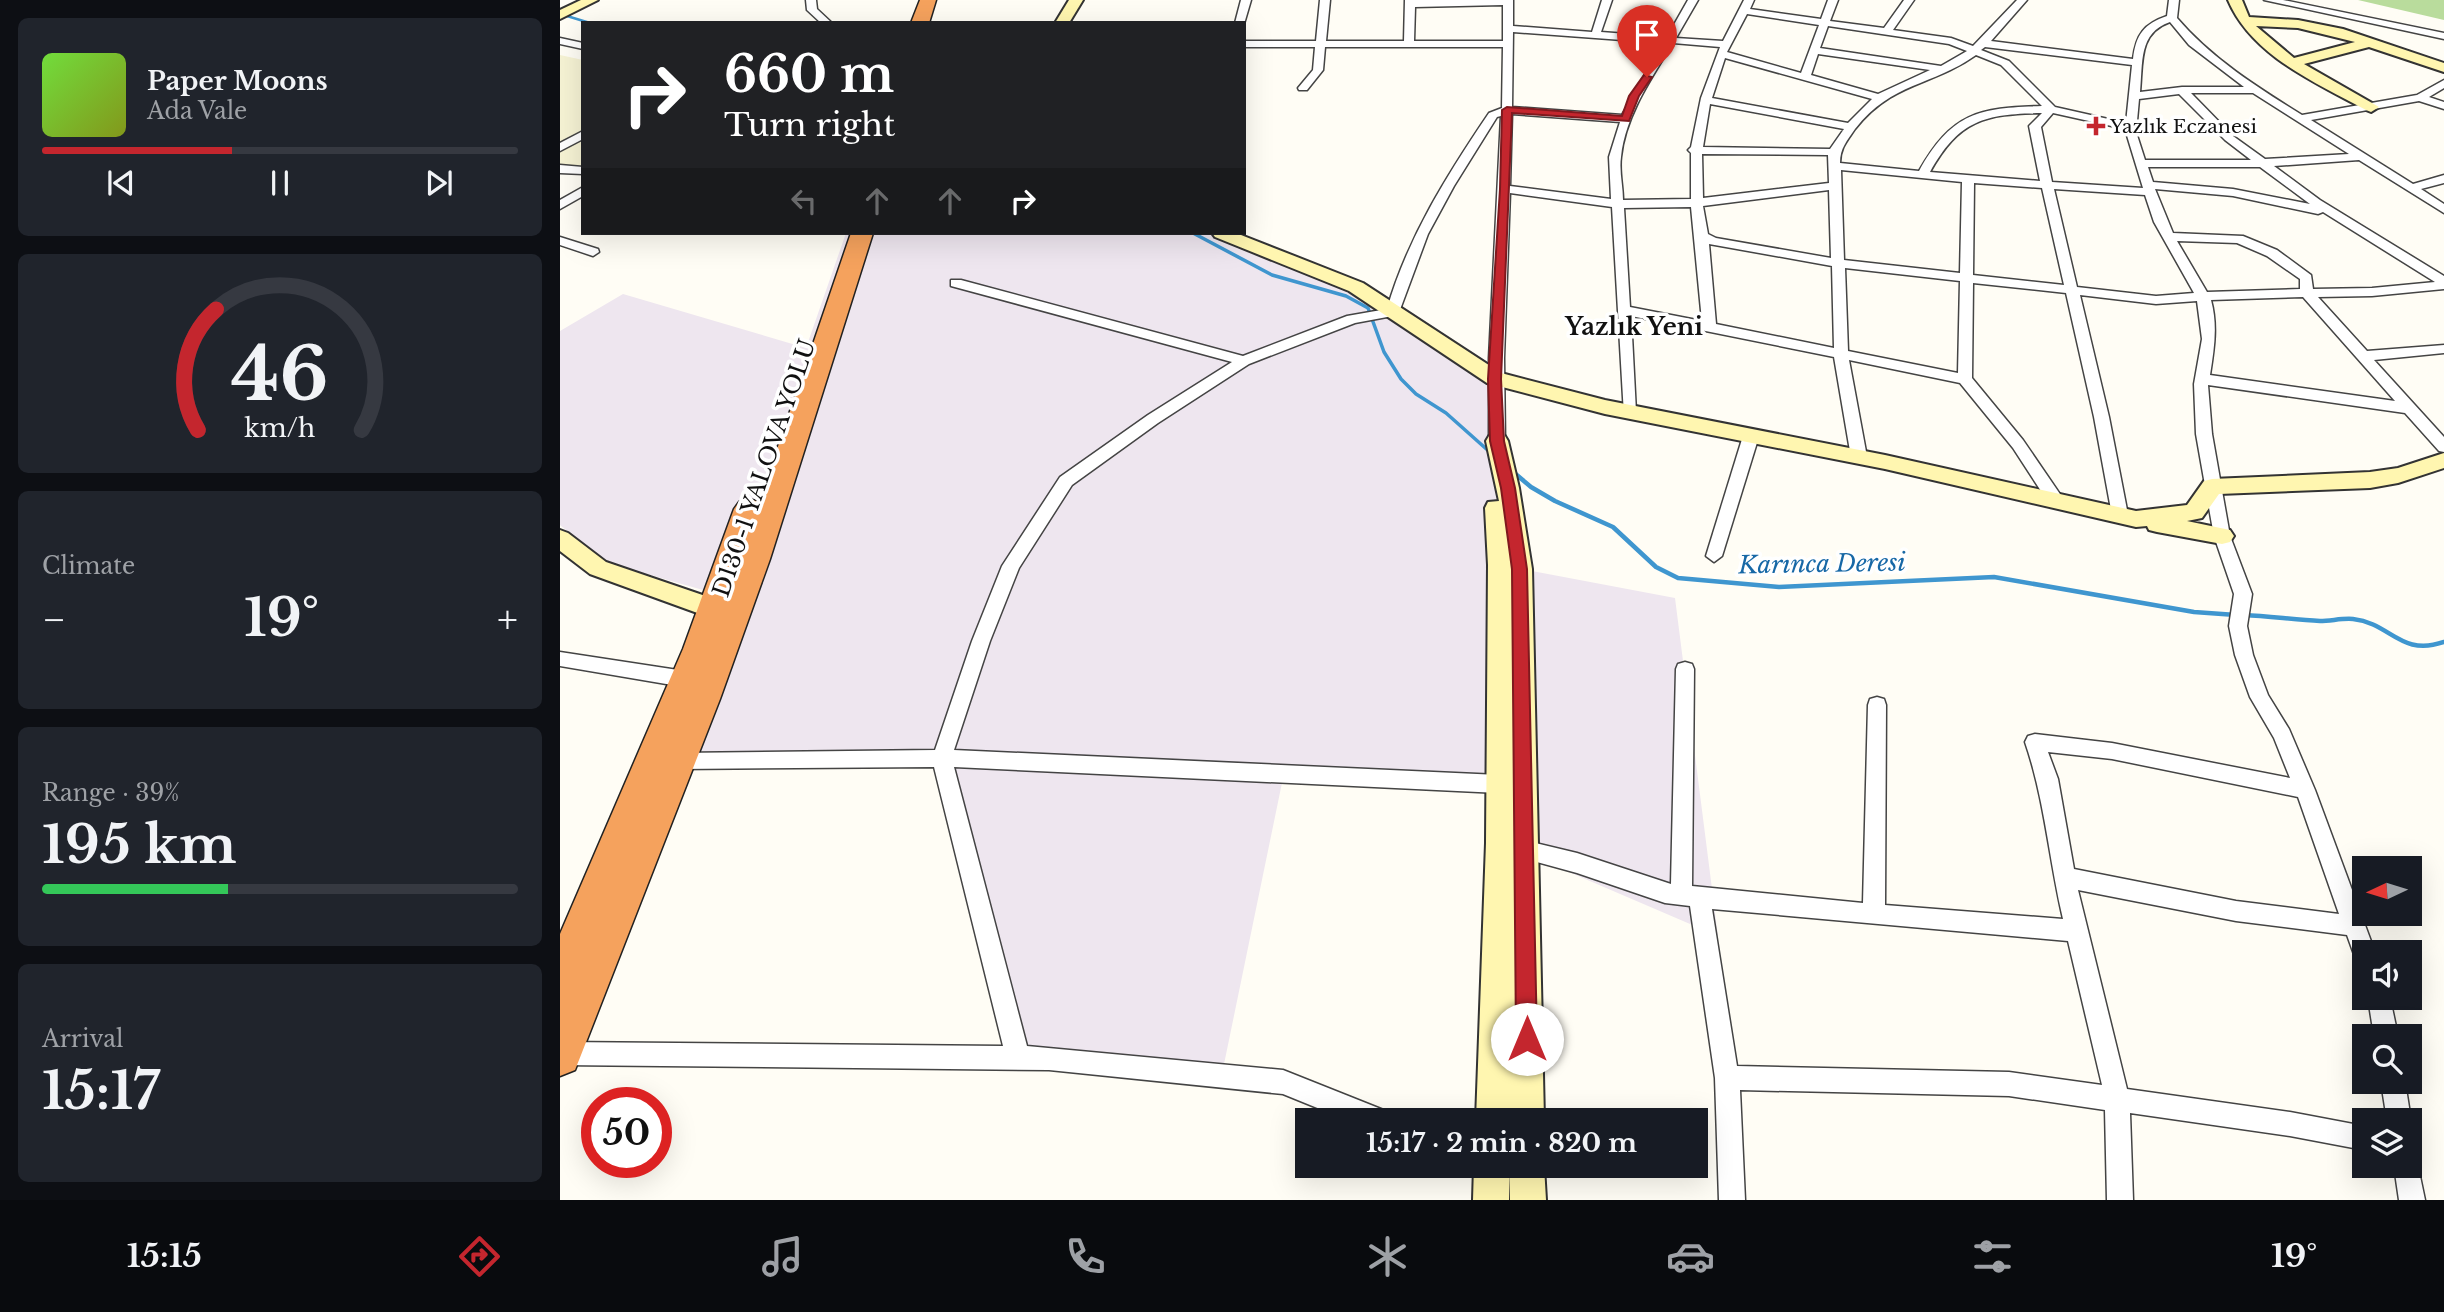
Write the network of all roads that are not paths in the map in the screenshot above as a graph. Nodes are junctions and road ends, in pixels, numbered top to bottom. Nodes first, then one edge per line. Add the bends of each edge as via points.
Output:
1 (811, 0) edge
2 (928, 0) edge
3 (942, 0) edge
4 (1076, 0) edge
5 (1246, 0) edge
6 (1325, 0) edge
7 (1607, 0) edge
8 (1693, 0) edge
9 (1749, 0) edge
10 (1833, 0) edge
11 (1909, 0) edge
12 (2022, 0) edge
13 (2174, 0) edge
14 (2235, 0) edge
15 (2269, 0) edge
16 (2319, 0) edge
17 (583, 1) edge
18 (1508, 1) edge
19 (1410, 2) edge
20 (1744, 11) junction
21 (560, 12) edge
22 (2172, 18) junction
23 (825, 21) edge
24 (920, 21) edge
25 (934, 21) edge
26 (1063, 21) edge
27 (1241, 21) edge
28 (2245, 21) junction
29 (1823, 22) junction
30 (2404, 27) junction
31 (1508, 29) junction
32 (1886, 32) junction
33 (1596, 34) junction
34 (2444, 36) edge
35 (1673, 39) junction
36 (560, 41) edge
37 (2372, 41) junction
38 (1246, 44) edge
39 (1319, 44) junction
40 (1408, 44) junction
41 (1508, 44) junction
42 (581, 46) edge
43 (1978, 47) junction
44 (1724, 49) junction
45 (1815, 50) junction
46 (2294, 62) junction
47 (2138, 63) junction
48 (2444, 68) edge
49 (1944, 69) junction
50 (1805, 76) junction
51 (2444, 83) edge
52 (1303, 88) dead end
53 (2182, 90) junction
54 (2255, 90) junction
55 (2135, 96) junction
56 (1878, 97) junction
57 (2420, 98) junction
58 (1706, 100) junction
59 (2444, 106) edge
60 (2371, 107) junction
61 (2050, 109) junction
62 (1507, 110) junction
63 (1625, 119) junction
64 (2298, 119) junction
65 (1852, 127) junction
66 (2130, 127) junction
67 (581, 135) edge
68 (560, 148) edge
69 (1694, 150) junction
70 (1834, 152) junction
71 (2359, 158) junction
72 (2263, 163) junction
73 (2139, 164) junction
74 (1833, 166) junction
75 (560, 169) edge
76 (581, 171) edge
77 (1922, 175) junction
78 (1968, 179) junction
79 (2444, 179) edge
80 (1834, 186) junction
81 (2046, 186) junction
82 (1505, 189) junction
83 (2149, 189) junction
84 (2410, 189) junction
85 (581, 192) edge
86 (1694, 203) junction
87 (1618, 204) junction
88 (560, 205) edge
89 (2444, 209) edge
90 (2338, 216) junction
91 (845, 235) edge
92 (861, 235) edge
93 (1226, 235) edge
94 (1702, 236) junction
95 (2171, 237) junction
96 (560, 241) edge
97 (593, 252) dead end
98 (1839, 263) junction
99 (1968, 278) junction
100 (956, 282) dead end
101 (2444, 283) edge
102 (2074, 292) junction
103 (2307, 293) junction
104 (2203, 298) junction
105 (1623, 310) junction
106 (1386, 313) junction
107 (1700, 325) junction
108 (2444, 349) edge
109 (1841, 355) junction
110 (2364, 356) junction
111 (1244, 361) junction
112 (1494, 379) junction
113 (1965, 379) junction
114 (2202, 379) junction
115 (2407, 408) junction
116 (1629, 412) junction
117 (1752, 436) junction
118 (1497, 441) joint
119 (2444, 447) edge
120 (1859, 457) junction
121 (2444, 460) edge
122 (1502, 485) junction
123 (2212, 487) junction
124 (2056, 501) junction
125 (2128, 517) junction
126 (2222, 536) junction
127 (560, 539) edge
128 (1714, 556) dead end
129 (710, 607) junction
130 (560, 659) edge
131 (1685, 669) dead end
132 (685, 702) junction
133 (1877, 705) dead end
134 (942, 758) junction
135 (678, 761) junction
136 (1499, 784) junction
137 (2305, 790) junction
138 (1513, 846) junction
139 (2064, 877) junction
140 (1690, 896) junction
141 (1874, 915) junction
142 (2352, 918) edge
143 (2352, 926) edge
144 (2355, 926) edge
145 (2077, 932) junction
146 (2360, 940) edge
147 (560, 953) edge
148 (560, 982) edge
149 (560, 1055) edge
150 (1018, 1058) junction
151 (1727, 1078) junction
152 (2117, 1100) junction
153 (1347, 1108) edge
154 (1494, 1108) edge
155 (1526, 1108) edge
156 (2352, 1136) edge
157 (1491, 1178) edge
158 (1527, 1178) edge
159 (2409, 1178) edge
160 (1490, 1200) edge
161 (1528, 1200) edge
162 (1732, 1200) edge
163 (2120, 1200) edge
164 (2413, 1200) edge

1 - 23 street via 812,10
2 - 24 highway
3 - 25 highway
4 - 26 street
5 - 27 street
6 - 39 street
7 - 33 street
8 - 35 street
9 - 20 street
10 - 29 street
11 - 32 street
12 - 43 street
13 - 22 street
14 - 28 street
15 - 30 street
16 - 30 street
17 - 21 street
18 - 19 street
18 - 31 street
19 - 40 street
20 - 29 street
20 - 44 street
22 - 47 street via 2144,33
22 - 54 street via 2193,43
28 - 37 street via 2298,24
28 - 46 street
29 - 32 street
29 - 45 street
30 - 34 street
31 - 33 street
31 - 41 street
32 - 43 street
33 - 35 street
35 - 44 street
35 - 63 street via 1634,96
36 - 42 street
37 - 46 street
37 - 48 street
38 - 39 street
39 - 40 street
39 - 52 street via 1318,70
40 - 41 street
41 - 62 street
43 - 47 street
43 - 49 street
43 - 61 street via 2005,63
44 - 50 street
44 - 58 street
45 - 49 street
45 - 50 street
46 - 60 street
47 - 55 street
49 - 56 street
50 - 56 street
51 - 57 street
53 - 54 street
53 - 55 street
53 - 72 street via 2229,138
54 - 64 street
55 - 66 street
56 - 65 street
57 - 59 street
57 - 60 street
58 - 65 street
58 - 69 street
60 - 64 street
61 - 66 street
61 - 77 street via 1991,110 1970,117 1935,150
61 - 81 street via 2035,126
62 - 63 street
62 - 82 street
62 - 106 street via 1493,115 1437,202
63 - 87 street via 1615,157
64 - 71 street
65 - 70 street
66 - 73 street
67 - 68 street
69 - 70 street
69 - 86 street
70 - 74 street
71 - 72 street
71 - 84 street
72 - 73 street
72 - 90 street
73 - 83 street
74 - 77 street
74 - 80 street
75 - 76 street
77 - 78 street
78 - 81 street
78 - 99 street
79 - 84 street
80 - 86 street
80 - 98 street
81 - 83 street
81 - 102 street
82 - 87 street
82 - 112 street
83 - 90 street via 2227,190
83 - 95 street via 2160,222
84 - 89 street
85 - 88 street
86 - 87 street
86 - 94 street
87 - 105 street
90 - 101 street
91 - 129 highway, D130-1 YALOVA YOLU
92 - 132 highway via 755,559
93 - 106 street via 1356,287
94 - 98 street
94 - 107 street via 1709,327
95 - 103 street via 2239,239 2272,253 2306,278
95 - 104 street
96 - 97 street
98 - 99 street
98 - 109 street
99 - 102 street
99 - 113 street
100 - 111 street
101 - 103 street via 2372,292
102 - 104 street via 2155,300
102 - 125 street
103 - 104 street
103 - 110 street
104 - 114 street via 2209,339
105 - 107 street
105 - 116 street
106 - 111 street via 1360,317
106 - 112 street
107 - 109 street
108 - 110 street
109 - 113 street
109 - 120 street
110 - 115 street
111 - 134 street via 1066,481 1011,566
112 - 116 street
112 - 118 street
113 - 124 street via 2018,444
114 - 115 street
114 - 123 street
115 - 119 street
116 - 117 street
117 - 120 street
117 - 128 street
118 - 122 street
120 - 124 street
121 - 123 street via 2393,477
122 - 136 street
122 - 138 street via 1520,569
123 - 125 street via 2194,512
123 - 126 street
124 - 125 street
125 - 126 street
126 - 137 street via 2243,594 2238,626 2244,655 2259,697
127 - 129 street via 598,568
129 - 132 highway, D130-1 YALOVA YOLU
130 - 132 street
131 - 140 street
132 - 135 highway
132 - 147 street
132 - 148 highway, D130-1 YALOVA YOLU
133 - 141 street
134 - 135 street
134 - 136 street
134 - 150 street
135 - 149 highway
136 - 138 street
137 - 139 street via 2112,751 2035,742 2048,779
137 - 142 street
138 - 140 street
138 - 154 street
138 - 155 street
139 - 143 street via 2236,911
139 - 145 street
140 - 141 street
140 - 151 street
141 - 145 street
144 - 146 street
145 - 152 street
149 - 150 street
150 - 153 street via 1283,1082
151 - 152 street via 2009,1084
151 - 162 street
152 - 156 street
152 - 163 street
157 - 160 street
158 - 161 street
159 - 164 street

